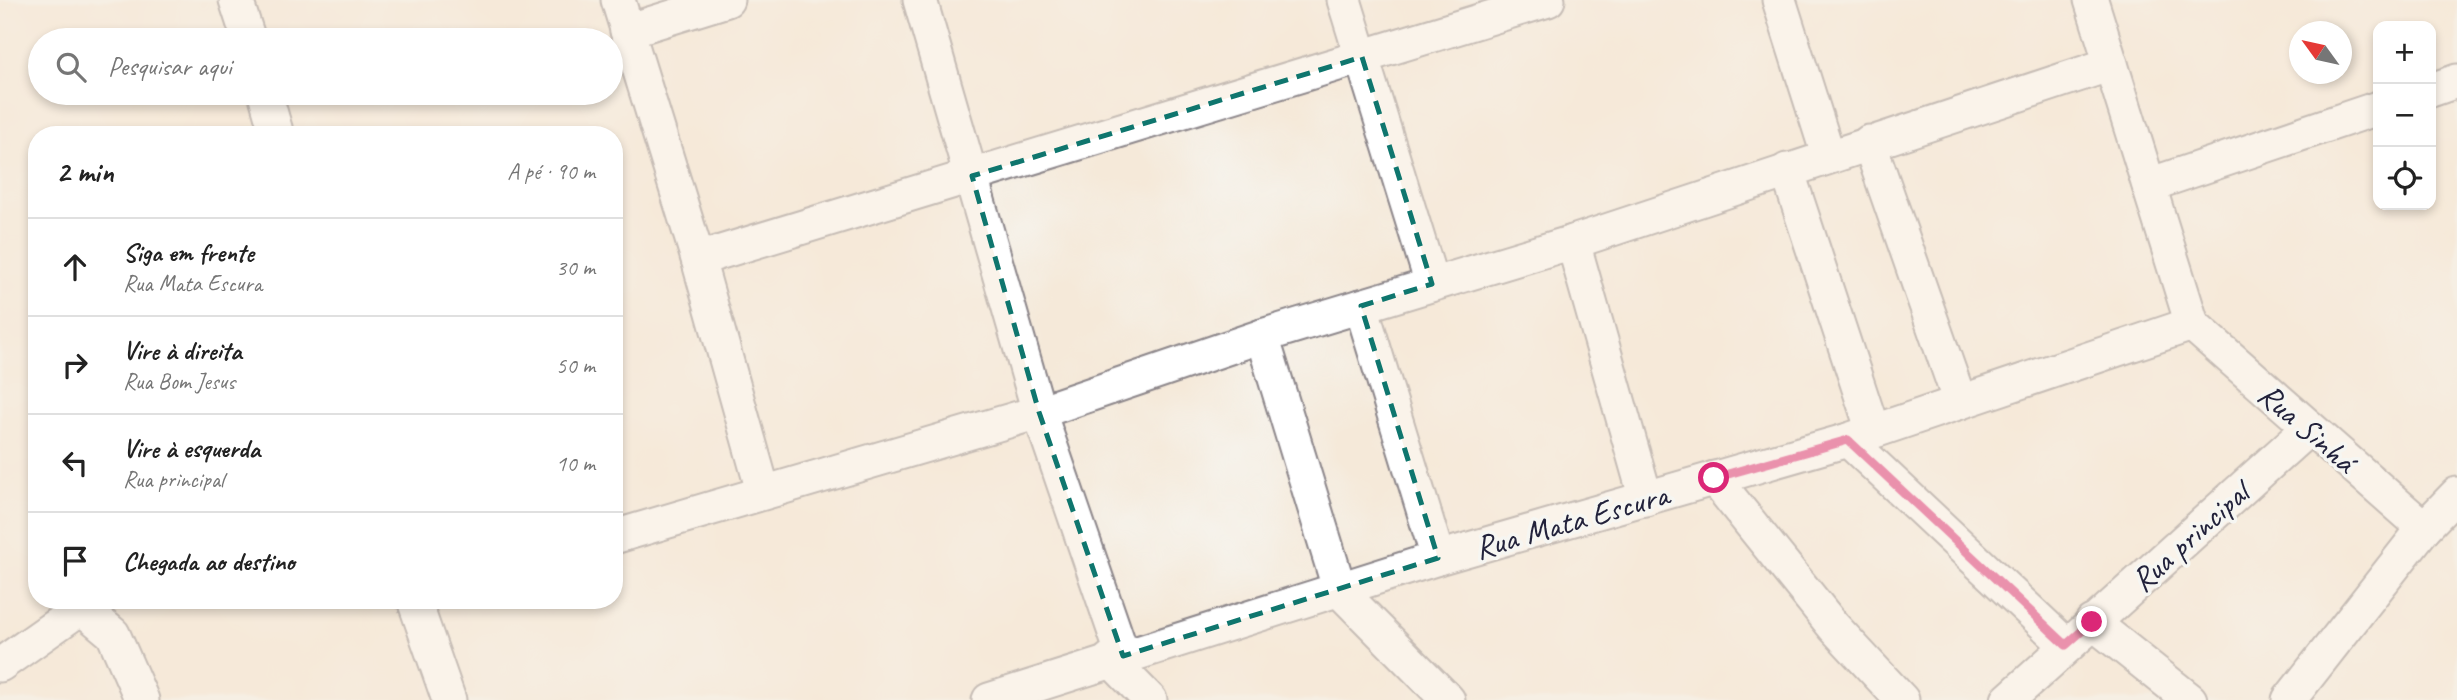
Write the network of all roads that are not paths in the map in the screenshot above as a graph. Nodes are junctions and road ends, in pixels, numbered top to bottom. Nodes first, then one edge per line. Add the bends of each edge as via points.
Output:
1 (236, 0) edge
2 (727, 0) edge
3 (920, 0) edge
4 (1344, 0) edge
5 (1548, 0) edge
6 (1779, 0) edge
7 (2091, 0) edge
8 (622, 15) edge
9 (245, 28) edge
10 (1362, 57) junction
11 (2111, 64) junction
12 (2457, 81) edge
13 (2436, 88) edge
14 (268, 105) edge
15 (2373, 110) edge
16 (274, 126) edge
17 (1869, 142) junction
18 (1828, 155) junction
19 (1787, 170) junction
20 (972, 176) junction
21 (2149, 185) junction
22 (1573, 242) junction
23 (698, 259) junction
24 (1432, 284) junction
25 (1361, 306) junction
26 (2192, 324) junction
27 (1262, 337) junction
28 (1960, 402) junction
29 (1039, 412) junction
30 (2308, 429) junction
31 (1861, 436) junction
32 (1714, 478) junction
33 (763, 491) junction
34 (2457, 494) edge
35 (1646, 499) junction
36 (2424, 528) junction
37 (623, 534) edge
38 (1438, 558) junction
39 (1340, 591) junction
40 (82, 609) edge
41 (91, 609) edge
42 (417, 609) edge
43 (2092, 622) junction
44 (2066, 645) junction
45 (1117, 657) junction
46 (0, 664) edge
47 (142, 700) edge
48 (449, 700) edge
49 (989, 700) edge
50 (1150, 700) edge
51 (1448, 700) edge
52 (1902, 700) edge
53 (2008, 700) edge
54 (2190, 700) edge
55 (2289, 700) edge

1 - 9 street
2 - 8 street
3 - 20 street
4 - 10 street
5 - 10 street
6 - 18 street
7 - 11 street
8 - 23 street
10 - 20 street
10 - 24 street
11 - 17 street
11 - 21 street
12 - 13 street
14 - 16 street
15 - 21 street
17 - 18 street
17 - 28 street
18 - 19 street
19 - 22 street
19 - 31 street
20 - 23 street
20 - 29 street
21 - 26 street
22 - 24 street
22 - 35 street
23 - 33 street
24 - 25 street
25 - 27 street
25 - 38 street
26 - 28 street, Rua Mata Escura
26 - 30 street, Rua Sinhá
27 - 29 street
27 - 39 street
28 - 31 street, Rua Mata Escura
29 - 33 street
29 - 45 street
30 - 36 street, Rua Sinhá
30 - 43 street, Rua principal
31 - 32 street, Rua Mata Escura
31 - 44 street
32 - 35 street, Rua Mata Escura
32 - 52 street via 1834,627
33 - 37 street
34 - 36 street
35 - 38 street, Rua Mata Escura
36 - 55 street
38 - 39 street, Rua Mata Escura
39 - 45 street, Rua Mata Escura
39 - 51 street
40 - 46 street
41 - 47 street via 113,634
42 - 48 street
43 - 44 street, Rua principal
43 - 54 street
44 - 53 street, Rua principal
45 - 49 street, Rua Mata Escura
45 - 50 street

